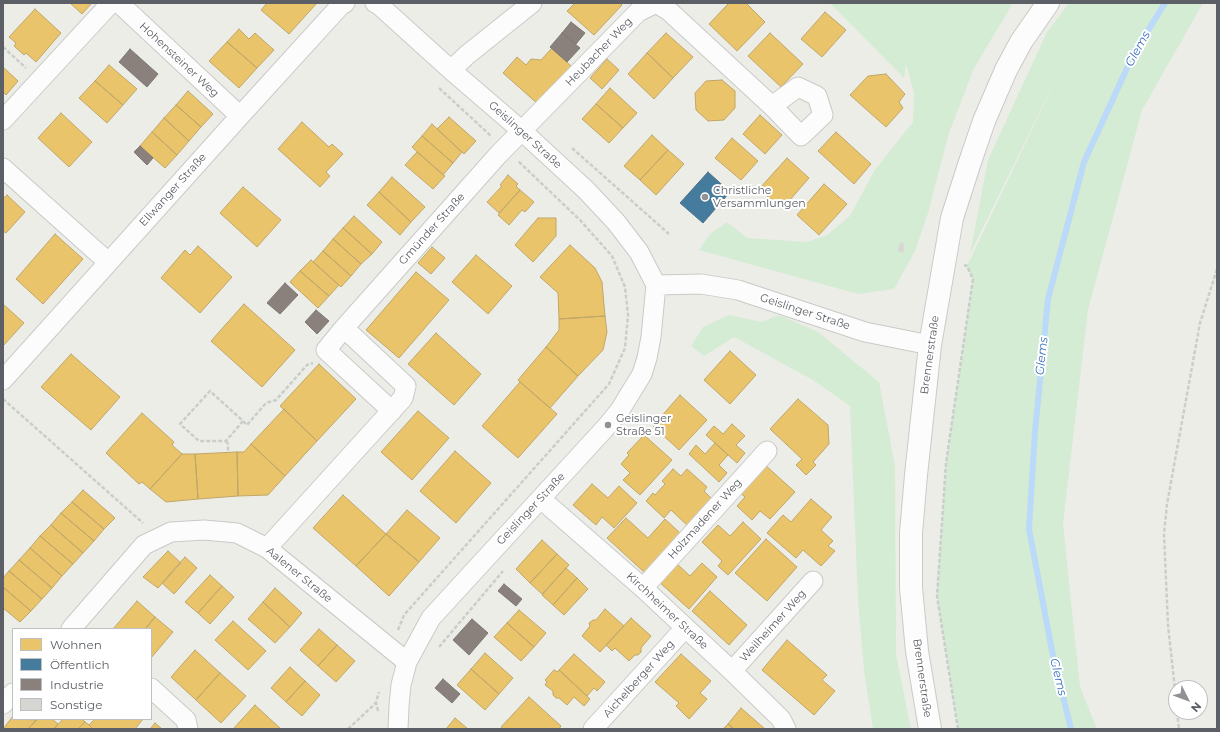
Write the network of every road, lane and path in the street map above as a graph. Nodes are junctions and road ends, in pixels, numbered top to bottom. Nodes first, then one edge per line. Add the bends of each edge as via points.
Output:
1 (111, 3) edge
2 (119, 3) edge
3 (345, 3) edge
4 (375, 3) edge
5 (532, 3) edge
6 (1048, 3) edge
7 (3, 47) edge
8 (451, 70) junction
9 (40, 80) junction
10 (436, 85) dead end
11 (772, 106) dead end
12 (240, 116) junction
13 (3, 120) edge
14 (522, 132) junction
15 (494, 139) dead end
16 (517, 160) dead end
17 (3, 168) edge
18 (945, 259) junction
19 (108, 262) junction
20 (1217, 269) edge
21 (656, 285) junction
22 (344, 328) junction
23 (930, 345) junction
24 (326, 350) junction
25 (3, 380) edge
26 (3, 399) edge
27 (392, 411) junction
28 (243, 421) junction
29 (226, 441) junction
30 (228, 451) dead end
31 (767, 451) dead end
32 (541, 499) junction
33 (172, 532) junction
34 (267, 548) junction
35 (504, 570) dead end
36 (813, 581) dead end
37 (643, 588) junction
38 (78, 626) edge
39 (685, 628) junction
40 (390, 649) junction
41 (436, 653) dead end
42 (407, 662) junction
43 (732, 671) junction
44 (1174, 680) edge
45 (380, 687) dead end
46 (152, 689) edge
47 (12, 694) edge
48 (376, 702) junction
49 (3, 704) edge
50 (399, 706) junction
51 (378, 715) dead end
52 (188, 729) edge
53 (348, 729) edge
54 (398, 729) edge
55 (593, 729) edge
56 (786, 729) edge
57 (930, 729) edge
58 (958, 729) edge

1 - 9 street
2 - 12 street, Hohensteiner Weg
3 - 12 street, Ellwanger Straße
4 - 8 street, Geislinger Straße
5 - 8 street
6 - 18 main road, Brennerstraße via 1021,42 984,121 952,218
7 - 9 path
8 - 14 street, Geislinger Straße
9 - 13 street
10 - 15 path
11 - 14 street, Heubacher Weg via 669,11 656,3 638,12
12 - 19 street, Ellwanger Straße
14 - 21 street, Geislinger Straße via 586,190 616,222 639,252
14 - 22 street, Gmünder Straße via 498,155
16 - 40 path via 580,220 612,256 626,287 628,315 625,348 609,384 404,615
17 - 19 street
18 - 23 main road, Brennerstraße
18 - 58 path via 967,266 973,279 946,463 937,596
19 - 25 street, Ellwanger Straße
20 - 44 path via 1200,323 1167,504 1164,534 1168,625
21 - 23 street, Geislinger Straße via 701,284 738,290 865,332
21 - 32 street, Geislinger Straße via 651,337 642,374 620,410
22 - 24 street, Gmünder Straße
22 - 27 street via 406,386 404,398
23 - 57 main road, Brennerstraße via 911,532 911,588 917,651
24 - 27 street
24 - 28 path via 315,362 307,366 276,400 266,403 247,424
26 - 33 path via 144,525
27 - 34 street
28 - 29 path
28 - 29 path via 210,391 180,424 199,442
29 - 30 path
31 - 37 street, Holzmadener Weg
32 - 37 street, Kirchheimer Straße
32 - 42 street, Geislinger Straße via 431,618
33 - 34 street, Aalener Straße via 204,530 237,533
33 - 38 street, Aalener Straße via 144,545 121,570
34 - 40 street, Aalener Straße
35 - 41 path via 439,646
36 - 43 street, Weilheimer Weg
37 - 39 street, Kirchheimer Straße
39 - 43 street, Kirchheimer Straße
39 - 55 street, Aichelberger Weg
40 - 42 street, Aalener Straße
42 - 50 street, Geislinger Straße
43 - 56 street, Kirchheimer Straße via 781,719
45 - 48 path
46 - 52 street via 186,720
47 - 49 street
48 - 50 path
48 - 51 path
48 - 53 path
50 - 54 street, Geislinger Straße

